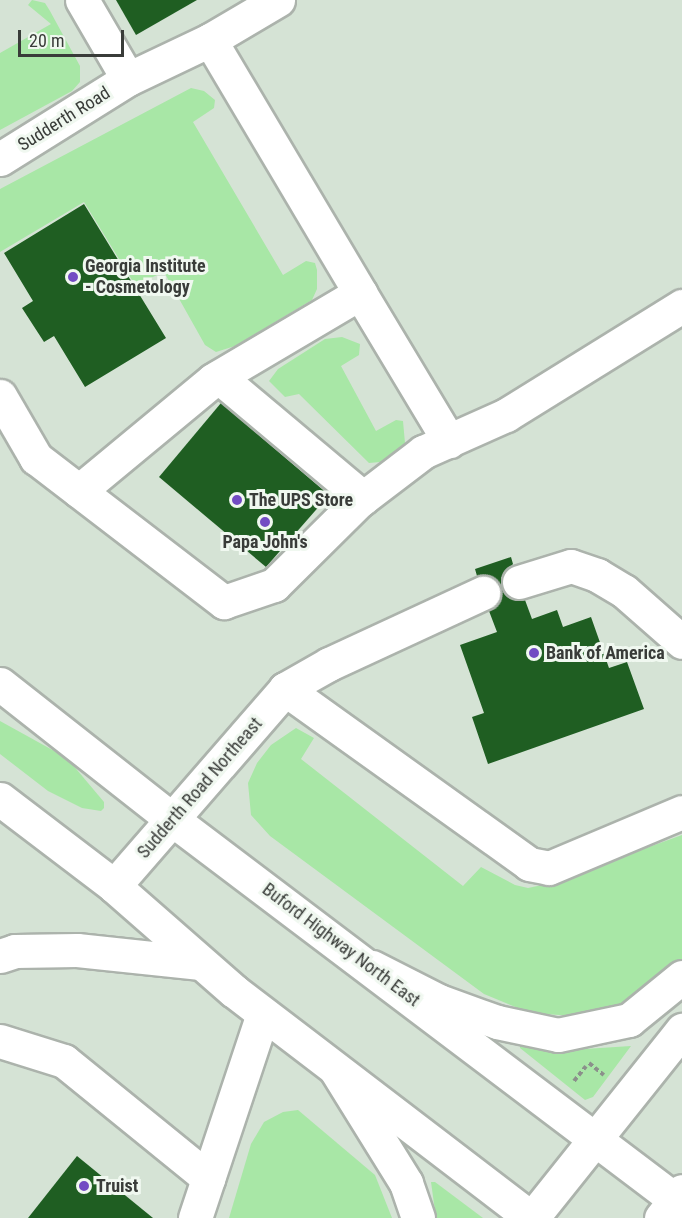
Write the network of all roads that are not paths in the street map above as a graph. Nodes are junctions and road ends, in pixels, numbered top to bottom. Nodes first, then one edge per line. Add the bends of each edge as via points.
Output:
1 (82, 0) edge
2 (278, 0) edge
3 (210, 40) junction
4 (128, 79) junction
5 (0, 159) edge
6 (360, 293) junction
7 (682, 306) edge
8 (219, 377) junction
9 (0, 396) edge
10 (449, 441) junction
11 (79, 491) junction
12 (363, 498) junction
13 (519, 582) dead end
14 (483, 593) dead end
15 (682, 642) edge
16 (0, 684) edge
17 (285, 689) junction
18 (0, 799) edge
19 (682, 812) edge
20 (173, 820) junction
21 (114, 886) junction
22 (0, 956) edge
23 (198, 963) junction
24 (372, 967) junction
25 (682, 976) edge
26 (263, 1014) junction
27 (682, 1030) edge
28 (0, 1041) edge
29 (336, 1070) junction
30 (596, 1139) junction
31 (208, 1178) junction
32 (675, 1203) edge
33 (195, 1218) edge
34 (418, 1218) edge
35 (532, 1218) edge

1 - 4 main road
2 - 3 main road, Sudderth Road
3 - 4 main road, Sudderth Road
3 - 6 main road
4 - 5 main road, Sudderth Road
6 - 8 main road
6 - 10 main road
7 - 10 main road via 506,415
8 - 11 main road
8 - 12 main road
9 - 11 main road via 36,458
10 - 12 main road via 423,452
11 - 12 main road via 224,602 274,585
13 - 15 main road via 571,566 597,575 624,591
14 - 17 main road, Sudderth Road Northeast via 329,664
16 - 20 main road, Buford Highway North East
17 - 19 main road via 529,864 549,868
17 - 20 main road, Sudderth Road Northeast
18 - 21 main road
20 - 21 main road, Sudderth Road Northeast
20 - 24 main road, Buford Highway North East
21 - 23 main road
22 - 23 main road via 15,951 77,950
23 - 26 main road
24 - 25 main road via 439,1001 497,1022 558,1035 629,1020
24 - 30 main road, Buford Highway North East
26 - 29 main road
26 - 31 main road
27 - 30 main road
28 - 31 main road via 64,1061
29 - 34 main road via 406,1182
29 - 35 main road
30 - 32 main road, Buford Highway North East
30 - 35 main road
31 - 33 main road

